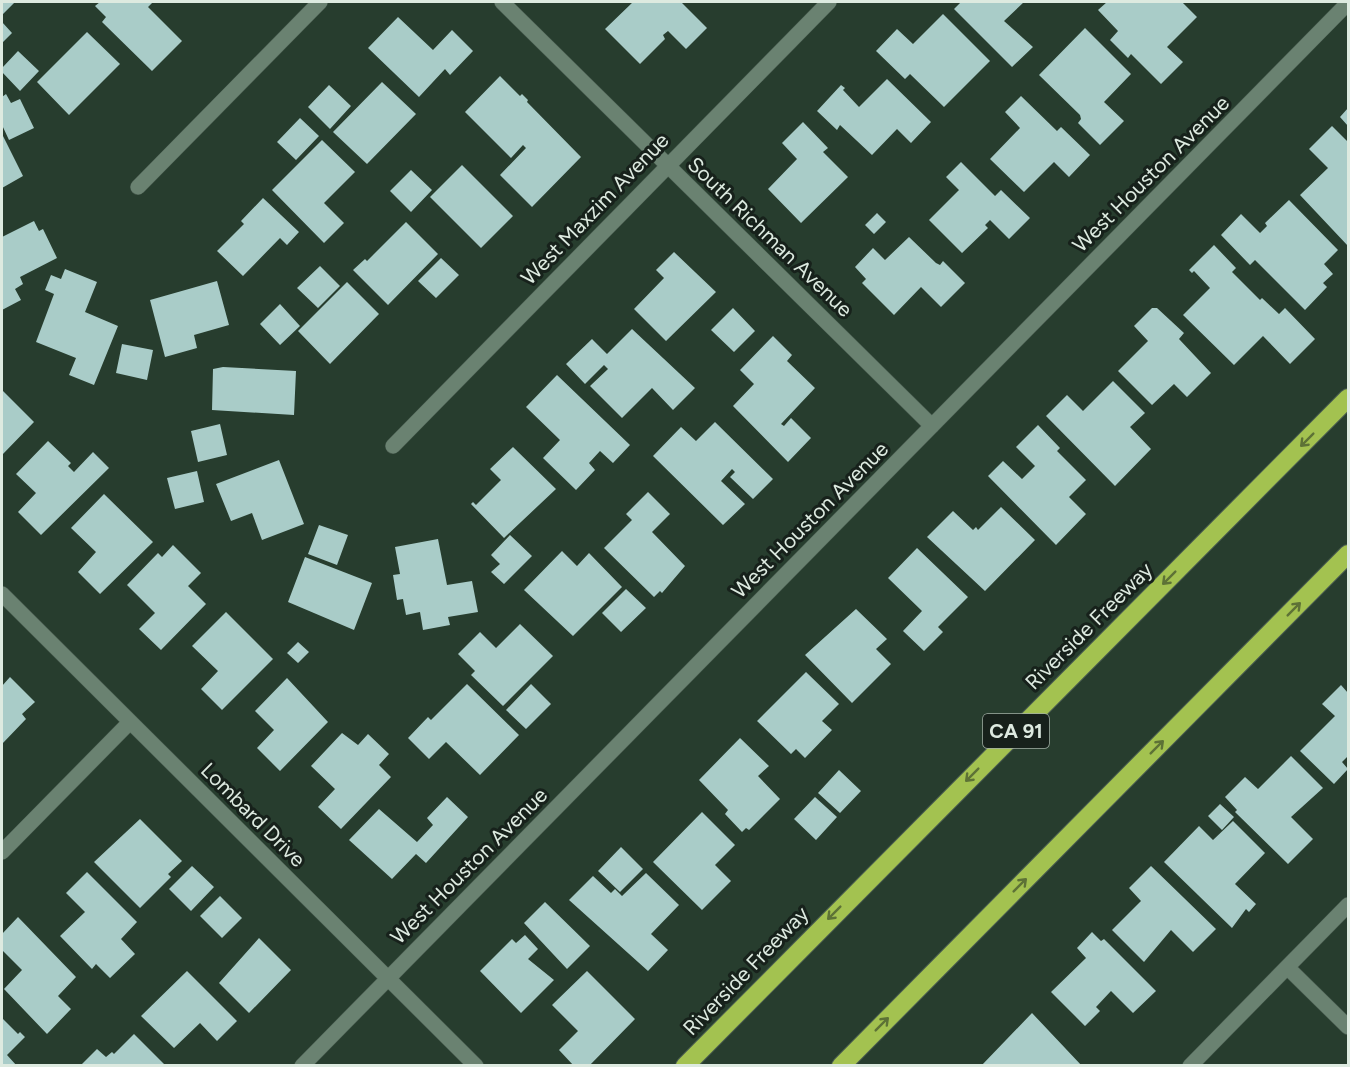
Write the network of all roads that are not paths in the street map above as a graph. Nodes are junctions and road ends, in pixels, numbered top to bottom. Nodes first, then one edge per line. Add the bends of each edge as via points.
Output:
1 (320, 2) edge
2 (502, 2) edge
3 (829, 2) edge
4 (1348, 3) edge
5 (667, 165) junction
6 (138, 187) dead end
7 (1348, 398) edge
8 (932, 426) junction
9 (393, 446) dead end
10 (1348, 554) edge
11 (2, 594) edge
12 (130, 722) junction
13 (2, 852) edge
14 (1348, 905) edge
15 (1287, 967) junction
16 (387, 978) junction
17 (1348, 1027) edge
18 (302, 1065) edge
19 (476, 1065) edge
20 (685, 1065) edge
21 (841, 1065) edge
22 (1190, 1065) edge

1 - 6 street
2 - 5 street, South Richman Avenue
3 - 5 street, West Maxzim Avenue
4 - 8 street, West Houston Avenue
5 - 8 street, South Richman Avenue
5 - 9 street, West Maxzim Avenue
7 -> 20 highway, Riverside Freeway / CA 91
8 - 16 street, West Houston Avenue
21 -> 10 highway
11 - 12 street, Lombard Drive
12 - 13 street
12 - 16 street, Lombard Drive
14 - 15 street
15 - 17 street
15 - 22 street
16 - 18 street, West Houston Avenue
16 - 19 street, Lombard Drive

